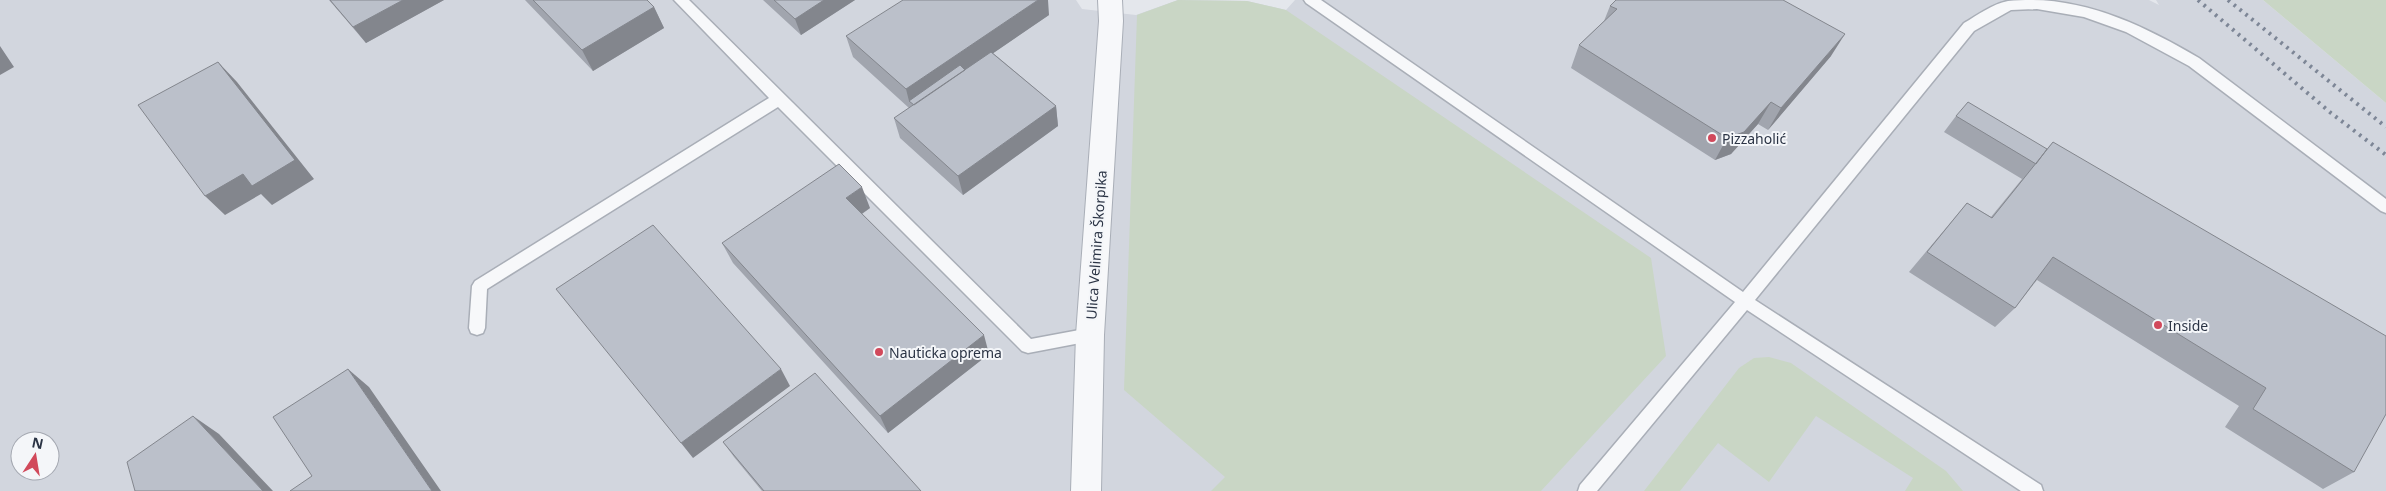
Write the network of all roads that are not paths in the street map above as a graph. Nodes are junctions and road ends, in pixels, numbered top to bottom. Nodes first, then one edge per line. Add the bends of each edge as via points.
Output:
1 (681, 0) edge
2 (1110, 0) edge
3 (1311, 0) edge
4 (2055, 1) edge
5 (779, 99) junction
6 (2386, 207) edge
7 (1745, 301) junction
8 (477, 328) dead end
9 (1090, 335) junction
10 (1086, 491) edge
11 (1586, 491) edge
12 (2035, 491) edge

1 - 5 lane
2 - 9 street, Ulica Velimira Škorpika
3 - 7 lane
4 - 6 lane via 2090,9 2160,40 2194,62
4 - 7 lane via 2012,4 1988,14 1969,28
5 - 8 lane via 480,286
5 - 9 lane via 1028,346
7 - 11 lane
7 - 12 lane
9 - 10 street, Ulica Velimira Škorpika

